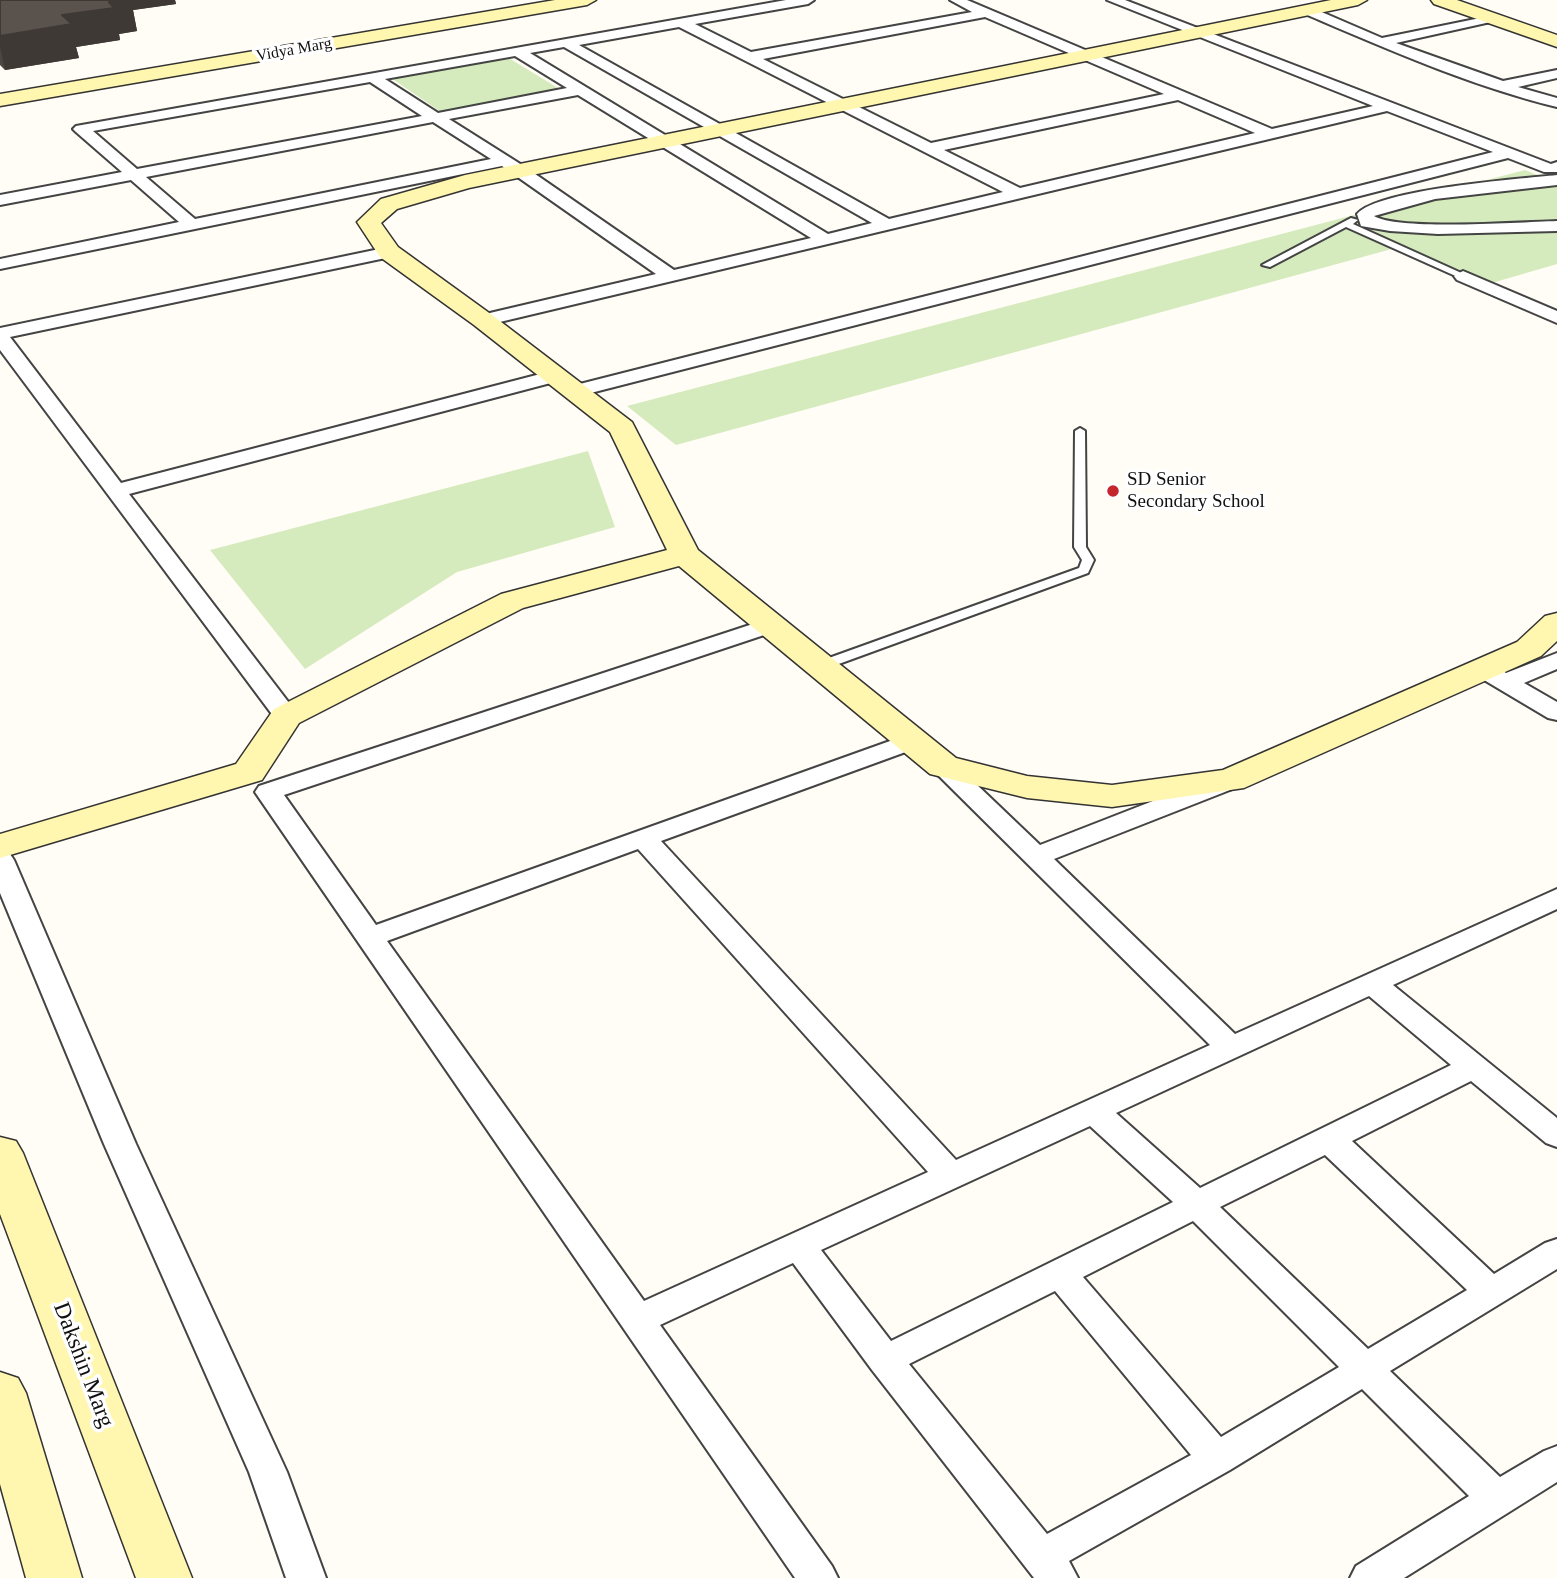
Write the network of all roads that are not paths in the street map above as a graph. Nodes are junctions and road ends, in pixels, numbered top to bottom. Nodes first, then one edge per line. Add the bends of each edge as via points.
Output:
1 (546, 0) edge
2 (587, 0) edge
3 (808, 0) edge
4 (957, 0) edge
5 (1113, 0) edge
6 (1280, 0) edge
7 (1358, 0) edge
8 (1440, 0) edge
9 (1310, 11) junction
10 (986, 13) junction
11 (1490, 18) junction
12 (681, 23) junction
13 (1201, 33) junction
14 (1557, 41) edge
15 (1381, 42) junction
16 (566, 43) junction
17 (518, 52) junction
18 (1088, 56) junction
19 (749, 57) junction
20 (1557, 74) edge
21 (373, 78) junction
22 (1502, 86) junction
23 (581, 90) junction
24 (0, 93) edge
25 (1180, 95) junction
26 (0, 100) edge
27 (1557, 103) edge
28 (844, 105) junction
29 (1390, 106) junction
30 (435, 118) junction
31 (717, 131) junction
32 (1270, 134) junction
33 (664, 141) junction
34 (930, 148) junction
35 (1509, 153) junction
36 (512, 166) junction
37 (1557, 167) edge
38 (133, 176) junction
39 (1557, 180) edge
40 (1019, 194) junction
41 (0, 200) edge
42 (1365, 214) junction
43 (1346, 224) junction
44 (192, 225) junction
45 (887, 225) junction
46 (1556, 226) edge
47 (825, 239) junction
48 (389, 252) junction
49 (0, 264) edge
50 (1267, 265) dead end
51 (671, 276) junction
52 (1463, 276) joint
53 (1557, 318) edge
54 (483, 320) junction
55 (0, 336) edge
56 (565, 384) junction
57 (1080, 431) dead end
58 (116, 491) junction
59 (685, 555) junction
60 (1557, 622) edge
61 (771, 625) junction
62 (1557, 660) edge
63 (820, 666) junction
64 (1494, 675) junction
65 (1557, 713) edge
66 (286, 716) junction
67 (913, 741) junction
68 (943, 766) junction
69 (1231, 780) junction
70 (259, 782) junction
71 (643, 838) junction
72 (0, 846) edge
73 (1035, 857) junction
74 (0, 860) edge
75 (1551, 908) edge
76 (372, 936) junction
77 (1372, 983) junction
78 (1231, 1048) junction
79 (1473, 1067) junction
80 (1094, 1111) junction
81 (1557, 1135) edge
82 (1329, 1139) junction
83 (0, 1153) edge
84 (951, 1176) junction
85 (1197, 1205) junction
86 (799, 1246) junction
87 (1557, 1252) edge
88 (1060, 1273) junction
89 (1491, 1292) junction
90 (637, 1320) junction
91 (885, 1360) junction
92 (1364, 1370) junction
93 (0, 1393) edge
94 (1217, 1459) junction
95 (1557, 1462) edge
96 (1498, 1500) junction
97 (1050, 1568) edge
98 (54, 1578) edge
99 (164, 1578) edge
100 (306, 1578) edge
101 (818, 1578) edge
102 (1370, 1578) edge

1 - 24 street, Vidya Marg
2 - 26 street, Vidya Marg
3 - 12 street
4 - 10 street
5 - 13 street
6 - 9 street
7 - 9 street
8 - 11 street
9 - 13 street
9 - 15 street
10 - 18 street
10 - 19 street
11 - 14 street
11 - 15 street
12 - 16 street
12 - 19 street
13 - 18 street
13 - 29 street
15 - 22 street
16 - 17 street
16 - 31 street
17 - 21 street
17 - 23 street
18 - 25 street
18 - 28 street
19 - 28 street
20 - 22 street
21 - 30 street
21 - 38 street via 81,130
22 - 27 street
23 - 30 street
23 - 33 street
25 - 32 street
25 - 34 street
28 - 31 street
28 - 34 street
29 - 32 street
29 - 35 street
30 - 36 street
30 - 38 street
31 - 33 street
31 - 45 street
32 - 40 street
33 - 36 street
33 - 47 street
34 - 40 street
35 - 37 street via 1550,169
35 - 56 street
36 - 44 street
36 - 48 street via 389,204 369,222
36 - 51 street
38 - 41 street
38 - 44 street
39 - 42 street via 1434,194
40 - 45 street
42 - 43 lane
42 - 46 street via 1367,222 1389,226 1487,230
43 - 50 lane
43 - 52 lane
44 - 49 street
45 - 47 street
47 - 51 street
48 - 54 street
48 - 55 street
51 - 54 street
52 - 53 street
54 - 56 street
55 - 58 street
56 - 58 street
56 - 59 street via 622,428
57 - 63 lane via 1080,547 1088,560 1084,570
58 - 66 street
59 - 61 street
59 - 66 street via 512,601
60 - 64 street
61 - 63 street
61 - 70 street
62 - 64 street
63 - 67 street
64 - 65 street
64 - 69 street
66 - 70 street
67 - 68 street
67 - 71 street
68 - 69 street via 1027,787 1112,796
68 - 73 street
69 - 73 street
70 - 72 street
70 - 76 street
71 - 76 street
71 - 84 street
73 - 78 street
74 - 100 street via 120,1144 268,1472
75 - 77 street
76 - 90 street
77 - 78 street
77 - 79 street
78 - 80 street
79 - 81 street
79 - 82 street
80 - 84 street
80 - 85 street
82 - 85 street
82 - 89 street
83 - 99 street, Dakshin Marg
84 - 86 street
85 - 88 street
85 - 92 street
86 - 90 street
86 - 91 street
87 - 89 street
88 - 91 street
88 - 94 street
89 - 92 street
90 - 101 street
91 - 97 street
92 - 94 street
92 - 96 street
93 - 98 street
94 - 97 street
95 - 96 street
96 - 102 street

